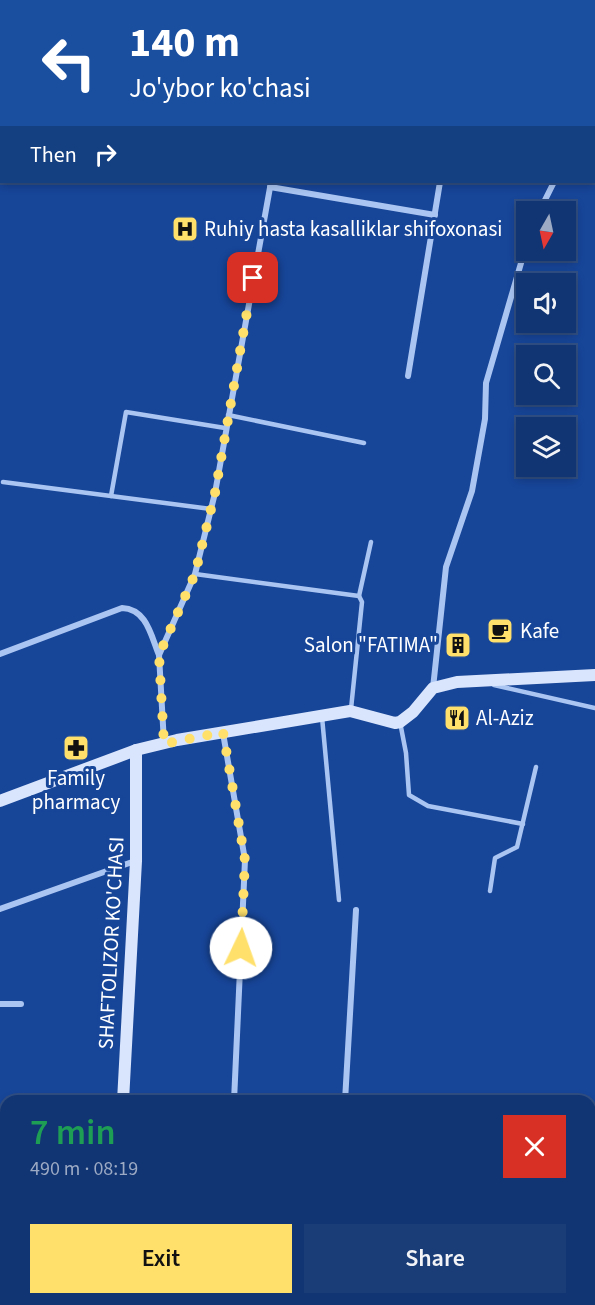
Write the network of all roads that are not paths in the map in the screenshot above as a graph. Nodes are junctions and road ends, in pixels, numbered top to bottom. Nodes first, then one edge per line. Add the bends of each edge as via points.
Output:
1 (440, 183) edge
2 (554, 183) edge
3 (271, 184) edge
4 (544, 201) edge
5 (435, 215) junction
6 (522, 261) edge
7 (408, 376) dead end
8 (228, 415) junction
9 (225, 428) junction
10 (364, 443) dead end
11 (3, 482) dead end
12 (111, 496) junction
13 (211, 509) junction
14 (371, 542) dead end
15 (195, 574) junction
16 (359, 596) junction
17 (0, 654) edge
18 (159, 655) junction
19 (595, 675) edge
20 (483, 682) junction
21 (433, 688) junction
22 (595, 708) edge
23 (350, 711) junction
24 (322, 717) junction
25 (400, 723) junction
26 (223, 732) junction
27 (164, 744) junction
28 (136, 750) junction
29 (536, 767) dead end
30 (0, 801) edge
31 (523, 824) junction
32 (136, 861) junction
33 (490, 891) dead end
34 (339, 900) dead end
35 (0, 909) edge
36 (356, 910) dead end
37 (0, 1004) edge
38 (21, 1004) dead end
39 (123, 1095) edge
40 (234, 1095) edge
41 (345, 1095) edge

1 - 5 street
2 - 4 street
3 - 5 street
3 - 8 street
5 - 7 street
6 - 21 street via 486,383 485,419 472,491 446,567
8 - 9 street
8 - 10 lane
9 - 12 lane via 126,412
9 - 13 street
11 - 12 lane
12 - 13 lane
13 - 15 street
14 - 16 lane
15 - 16 lane
15 - 18 street
16 - 23 lane via 362,602
17 - 18 street via 122,608 138,612 144,619
18 - 27 street
19 - 20 street
20 - 21 street via 457,682
20 - 22 lane
21 - 25 street
23 - 24 street
23 - 25 street
24 - 26 street
24 - 34 lane
25 - 31 lane via 409,795 428,806
26 - 27 street
26 - 40 street via 245,860
27 - 28 street
28 - 30 street
28 - 32 street, SHAFTOLIZOR KO'CHASI
29 - 31 lane
31 - 33 lane via 517,847 495,858
32 - 35 street
32 - 39 street, SHAFTOLIZOR KO'CHASI
36 - 41 street
37 - 38 street

